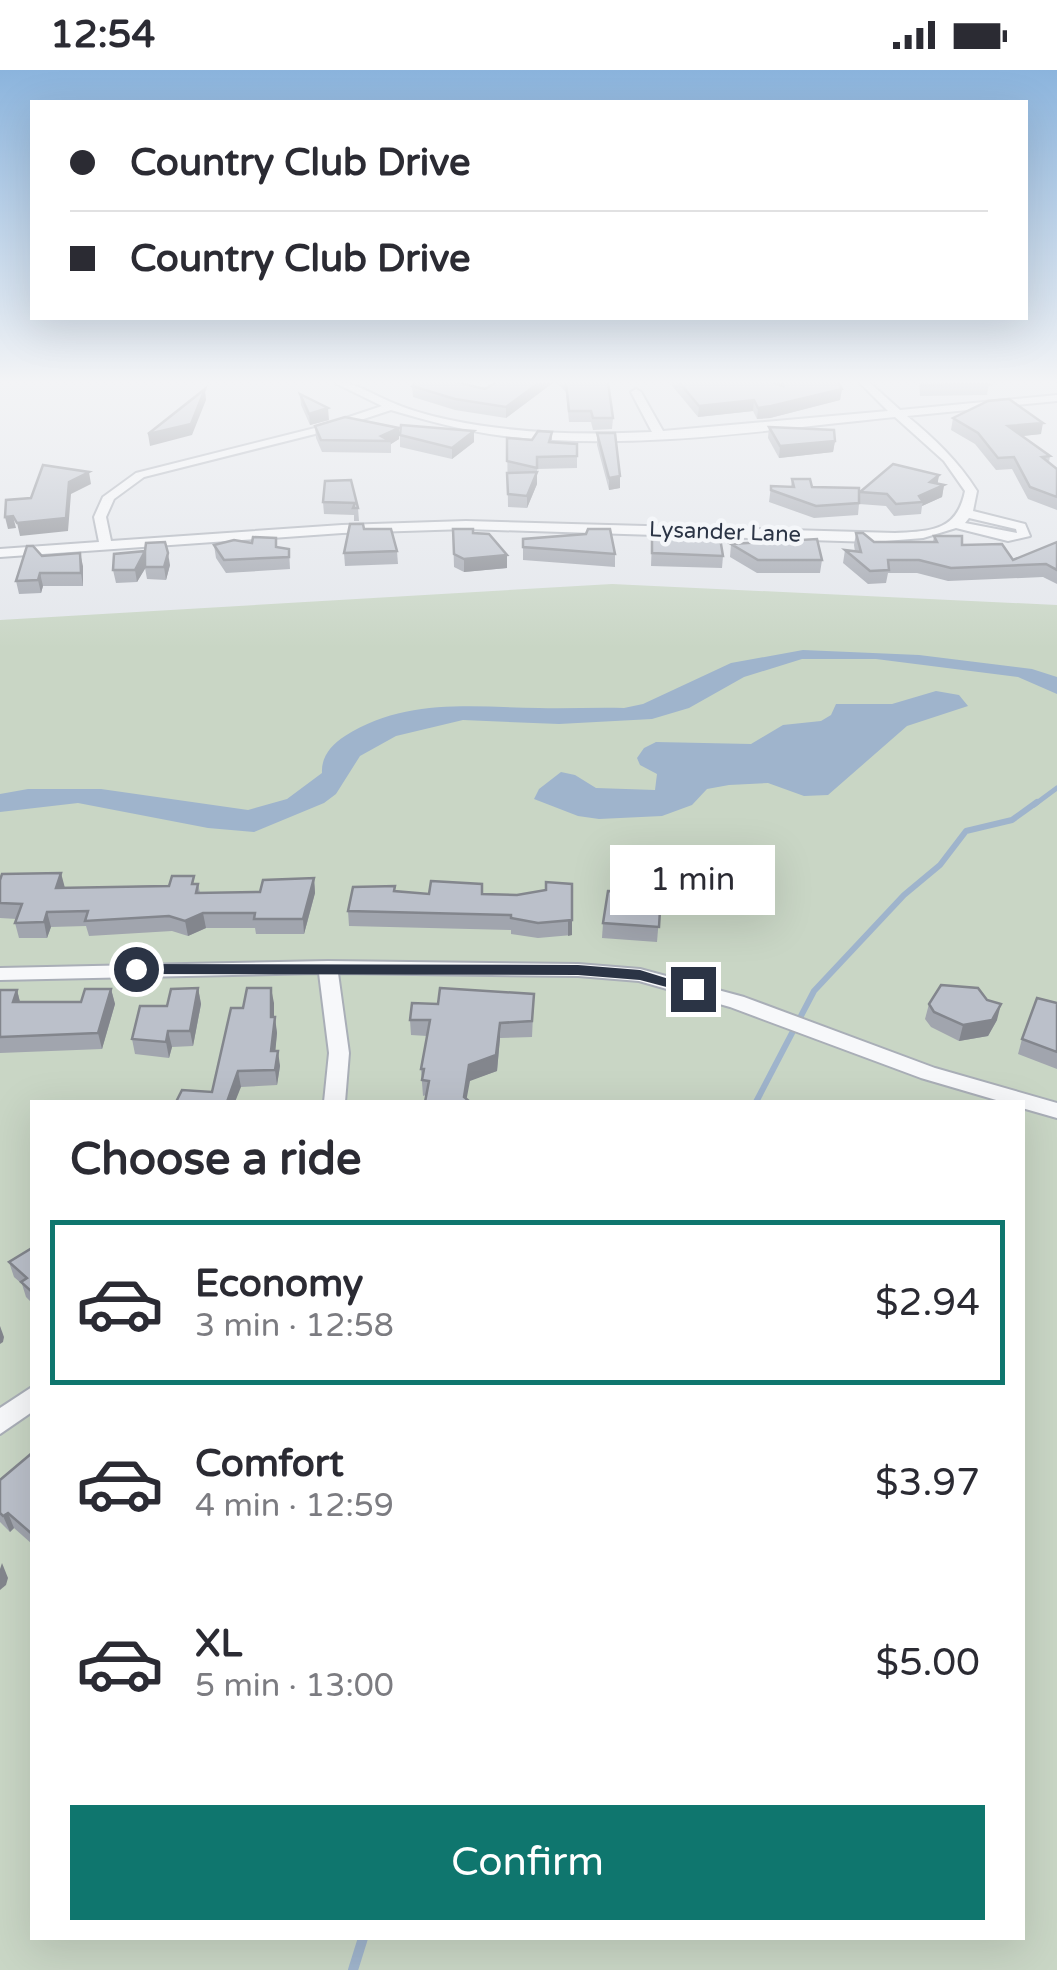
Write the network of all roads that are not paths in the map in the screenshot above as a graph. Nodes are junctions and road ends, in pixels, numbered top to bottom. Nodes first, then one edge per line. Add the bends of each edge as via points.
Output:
1 (157, 471) edge
2 (960, 471) edge
3 (966, 513) junction
4 (954, 524) junction
5 (106, 546) junction
6 (0, 553) edge
7 (328, 967) junction
8 (0, 974) edge
9 (334, 1100) edge
10 (1019, 1100) edge
11 (1025, 1102) edge
12 (1057, 1111) edge
13 (30, 1400) edge
14 (0, 1423) edge

1 - 5 street via 109,497 100,517
2 - 3 street via 971,491
3 - 4 street, Lysander Lane
3 - 4 street via 1021,527 1024,536
4 - 5 street, Lysander Lane via 909,537 872,538 466,526
5 - 6 street, Lysander Lane
7 - 8 street
7 - 9 street via 339,1046
7 - 10 street via 640,975
11 - 12 street
13 - 14 street

